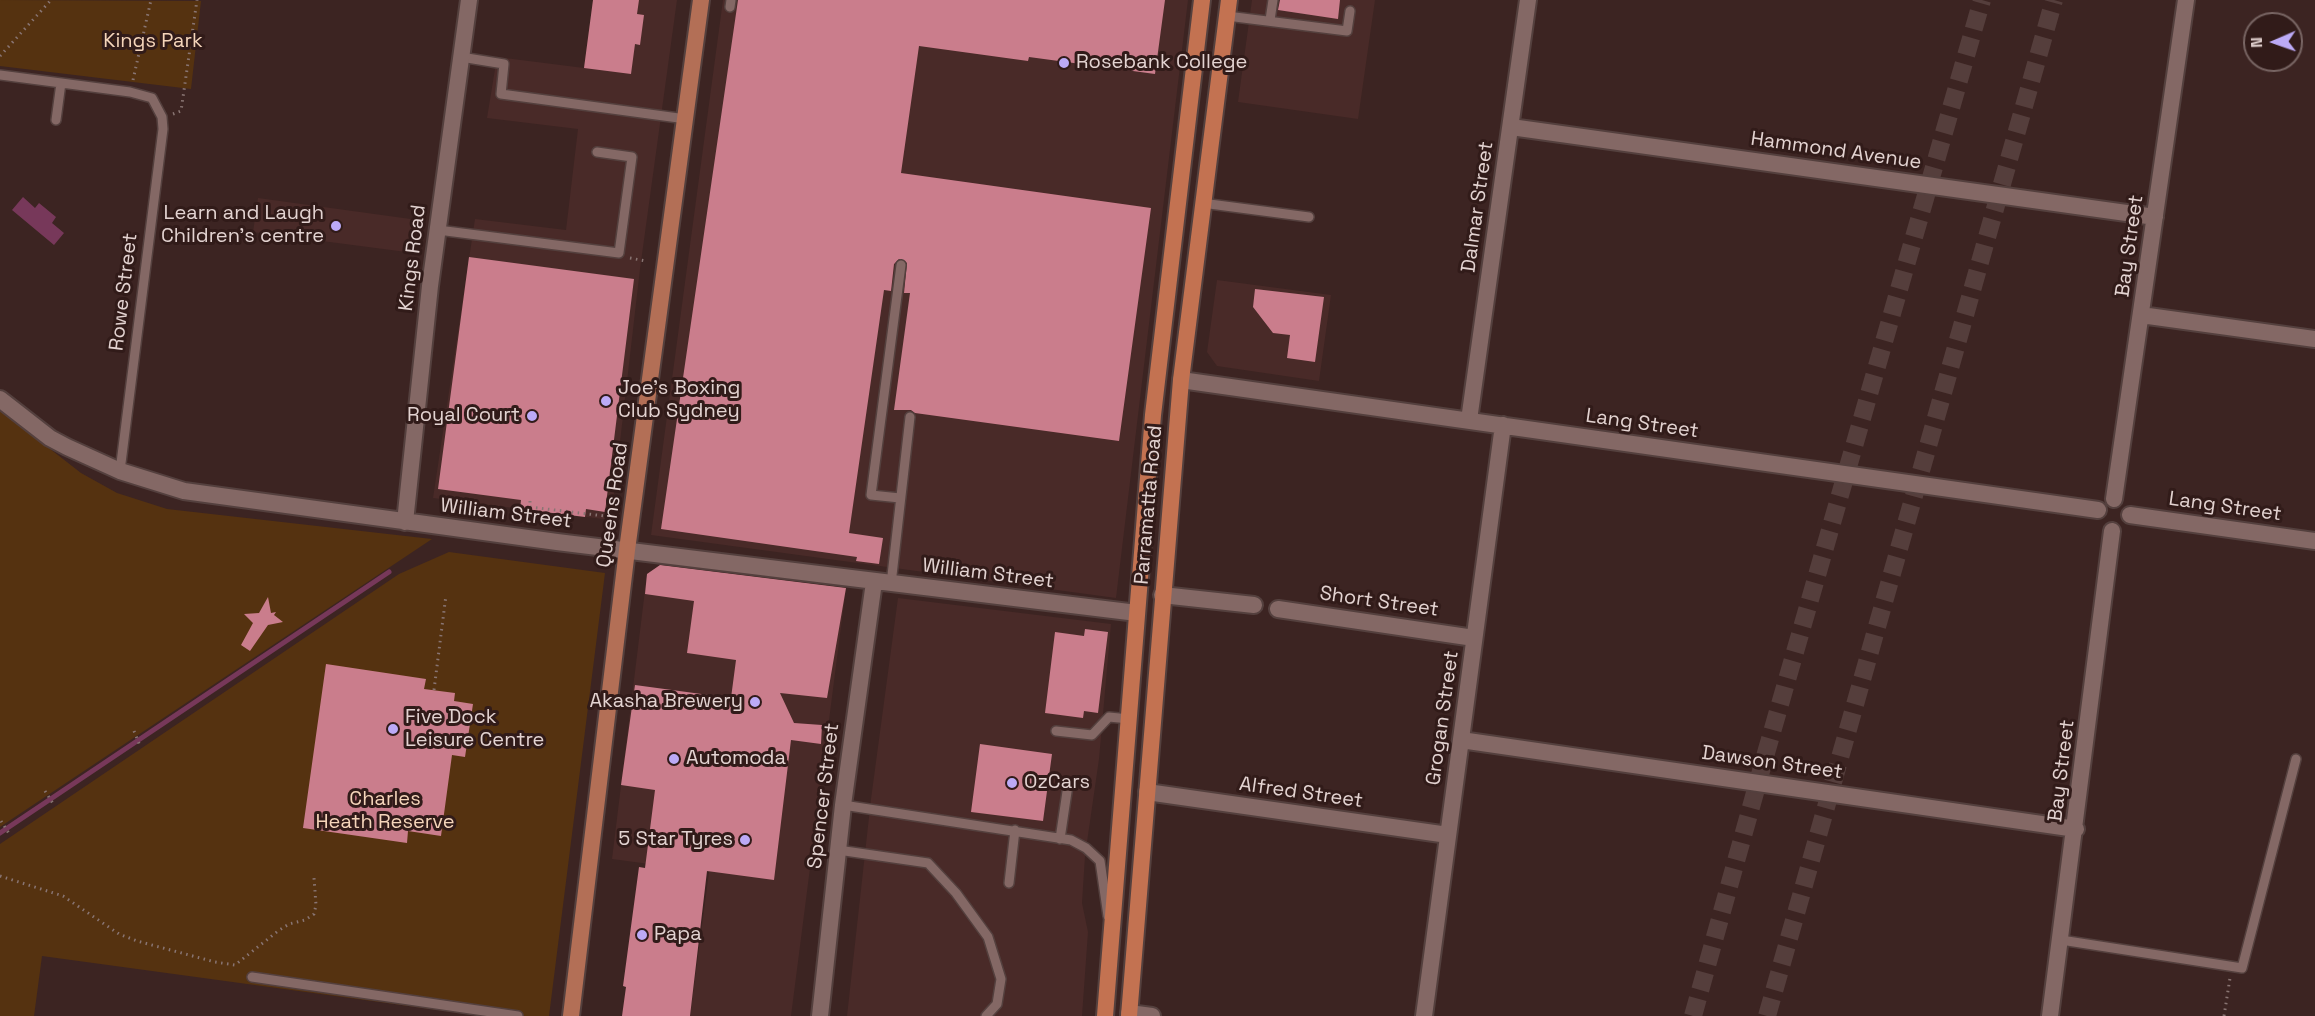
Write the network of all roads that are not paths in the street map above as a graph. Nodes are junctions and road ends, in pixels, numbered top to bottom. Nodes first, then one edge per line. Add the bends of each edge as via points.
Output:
1 (469, 0) edge
2 (701, 0) edge
3 (1202, 0) edge
4 (1273, 0) edge
5 (1528, 0) edge
6 (2186, 0) edge
7 (1228, 8) edge
8 (1350, 11) dead end
9 (1270, 20) junction
10 (461, 57) junction
11 (0, 75) edge
12 (61, 83) junction
13 (686, 119) junction
14 (56, 120) dead end
15 (1511, 127) junction
16 (597, 152) dead end
17 (1202, 203) junction
18 (1309, 217) dead end
19 (2155, 217) junction
20 (438, 230) junction
21 (902, 265) dead end
22 (2141, 315) junction
23 (2315, 339) edge
24 (1181, 380) junction
25 (0, 399) edge
26 (910, 417) dead end
27 (1469, 420) junction
28 (1503, 425) junction
29 (120, 471) junction
30 (900, 498) junction
31 (2114, 499) junction
32 (2098, 510) junction
33 (2130, 515) junction
34 (405, 522) junction
35 (2112, 531) junction
36 (2315, 541) edge
37 (627, 550) junction
38 (874, 582) junction
39 (891, 584) junction
40 (1162, 595) junction
41 (1254, 605) dead end
42 (1278, 609) dead end
43 (1137, 613) junction
44 (1474, 638) junction
45 (1129, 719) junction
46 (1056, 731) dead end
47 (1461, 740) junction
48 (2296, 759) dead end
49 (1068, 785) dead end
50 (1147, 792) junction
51 (843, 805) junction
52 (2076, 829) junction
53 (1015, 830) junction
54 (1448, 835) junction
55 (1060, 839) junction
56 (838, 850) junction
57 (1009, 883) dead end
58 (1112, 933) junction
59 (2061, 940) junction
60 (252, 977) dead end
61 (1129, 1014) edge
62 (518, 1016) edge
63 (571, 1016) edge
64 (820, 1016) edge
65 (986, 1016) edge
66 (1105, 1016) edge
67 (1152, 1016) edge
68 (1424, 1016) edge
69 (2050, 1016) edge

1 - 10 street, Kings Road
2 - 13 main road, Queens Road
3 - 43 highway, Parramatta Road via 1154,403
4 - 9 lane
5 - 15 street, Dalmar Street
6 - 19 street, Bay Street
7 - 9 lane
7 - 17 highway, Parramatta Road
8 - 9 lane via 1347,31
10 - 13 lane via 504,64 501,93
10 - 20 street, Kings Road
11 - 12 lane
12 - 14 lane
12 - 29 lane, Rowe Street via 152,98 162,117
13 - 37 main road, Queens Road
15 - 19 street, Hammond Avenue
15 - 27 street, Dalmar Street
16 - 20 lane via 632,157 619,253
17 - 18 lane
17 - 24 highway, Parramatta Road
19 - 22 street, Bay Street
20 - 34 street, Kings Road
21 - 30 lane via 871,495
22 - 23 street
22 - 31 street, Bay Street
24 - 27 street, Lang Street
24 - 40 highway, Parramatta Road
25 - 29 street, William Street via 50,438
26 - 30 lane
27 - 28 street, Lang Street
28 - 32 street, Lang Street
28 - 44 street, Grogan Street
29 - 34 street, William Street via 184,491
30 - 39 lane
31 - 32 street via 2105,501
31 - 33 street via 2124,502
32 - 35 street via 2099,522
33 - 35 street via 2126,525
33 - 36 street, Lang Street
34 - 37 street, William Street
35 - 52 street, Bay Street
37 - 38 street, William Street
37 - 63 main road, Queens Road
38 - 39 street, William Street
38 - 51 street, Spencer Street
39 - 43 street, William Street
40 - 41 street
40 - 50 highway, Parramatta Road
42 - 44 street, Short Street
43 - 45 highway, Parramatta Road
44 - 47 street, Grogan Street
45 - 46 lane via 1108,717 1092,735
45 - 58 highway, Parramatta Road
47 - 52 street, Dawson Street
47 - 54 street, Grogan Street
48 - 59 lane via 2242,968
49 - 55 lane
50 - 54 street, Alfred Street
50 - 61 highway, Parramatta Road
51 - 53 lane
51 - 56 street, Spencer Street
52 - 59 street, Bay Street
53 - 55 lane
53 - 57 lane
54 - 68 street, Grogan Street
55 - 58 lane via 1086,848 1100,861
56 - 64 street, Spencer Street
56 - 65 lane via 928,863 956,893 988,937 1001,979 997,1004
58 - 66 highway, Parramatta Road
59 - 69 street, Bay Street
60 - 62 lane
61 - 67 street

